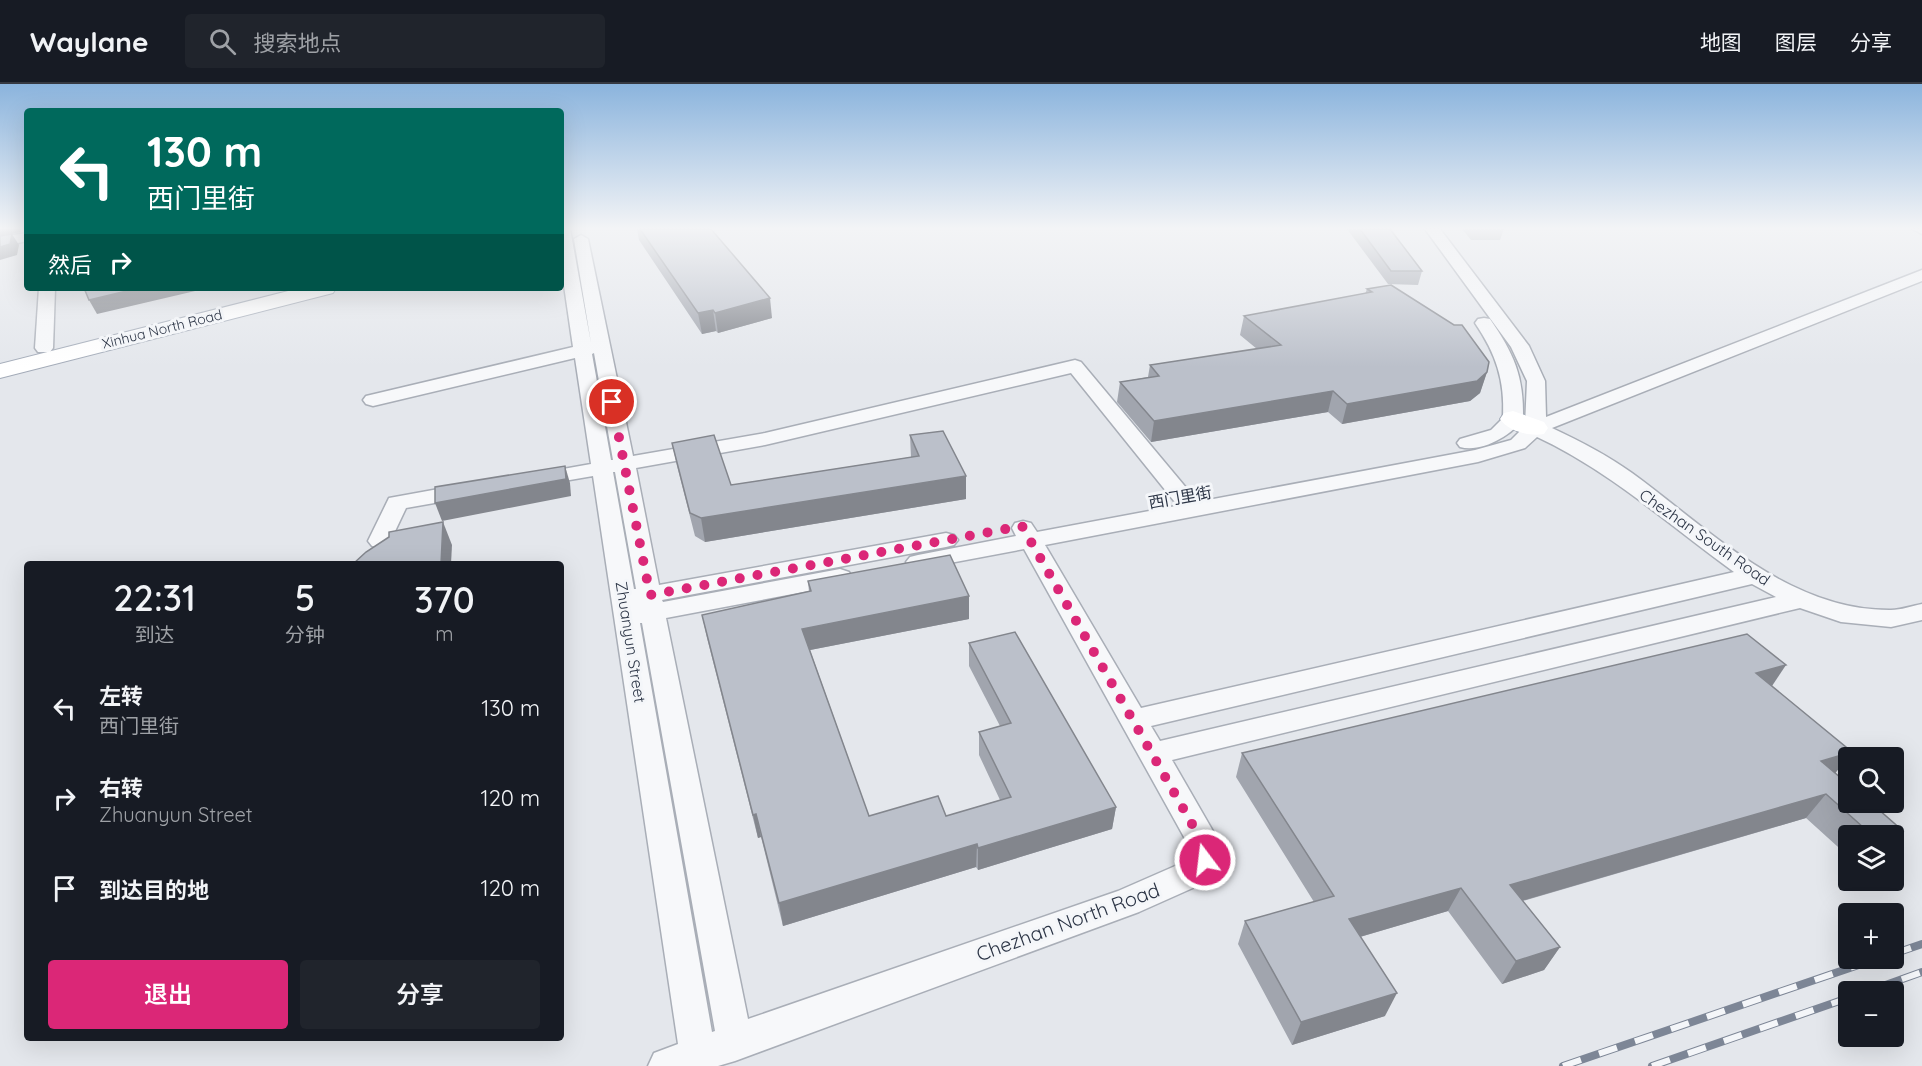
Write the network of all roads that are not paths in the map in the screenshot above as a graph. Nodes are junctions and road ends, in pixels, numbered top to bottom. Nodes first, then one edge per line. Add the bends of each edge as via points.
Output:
1 (574, 275) edge
2 (584, 275) edge
3 (1449, 275) edge
4 (1466, 275) edge
5 (1922, 275) edge
6 (47, 291) edge
7 (272, 291) edge
8 (312, 291) edge
9 (44, 348) junction
10 (592, 348) junction
11 (0, 360) edge
12 (0, 371) edge
13 (373, 400) dead end
14 (1524, 423) junction
15 (613, 467) junction
16 (511, 484) edge
17 (488, 488) edge
18 (1182, 496) junction
19 (1026, 533) junction
20 (380, 541) edge
21 (1756, 575) junction
22 (1800, 600) junction
23 (651, 603) junction
24 (625, 608) junction
25 (1922, 612) edge
26 (1133, 720) junction
27 (1152, 754) junction
28 (735, 1043) junction
29 (698, 1055) junction
30 (667, 1066) edge

1 - 10 street, Zhuanyun Street
2 - 10 street, Zhuanyun Street
3 - 14 street via 1500,345 1514,378
4 - 14 street via 1520,346 1536,381 1537,407
5 - 14 street
6 - 9 street
7 - 9 main road, Xinhua North Road
8 - 12 main road, Xinhua North Road
9 - 11 main road, Xinhua North Road
10 - 13 street
10 - 15 street, Zhuanyun Street
14 - 18 street, 西门里街 via 1462,445
14 - 19 street via 1518,444 1478,456
14 - 21 street, Chezhan South Road via 1585,452
15 - 16 street
15 - 18 street via 842,423 1075,366
15 - 23 street, Zhuanyun Street
15 - 24 street, Zhuanyun Street
17 - 20 street via 397,503
18 - 19 street, 西门里街
19 - 23 street
19 - 26 street, Chezhan North Road
21 - 22 street, Chezhan South Road
21 - 26 street
22 - 25 street, Chezhan South Road via 1861,618 1893,619
22 - 27 street
23 - 24 street
23 - 28 street, Zhuanyun Street
24 - 29 street, Zhuanyun Street
26 - 27 street, Chezhan North Road
27 - 28 street, Chezhan North Road via 1204,845 1205,860 1193,873 1127,902
28 - 29 street, Chezhan North Road
29 - 30 street, Chezhan North Road

